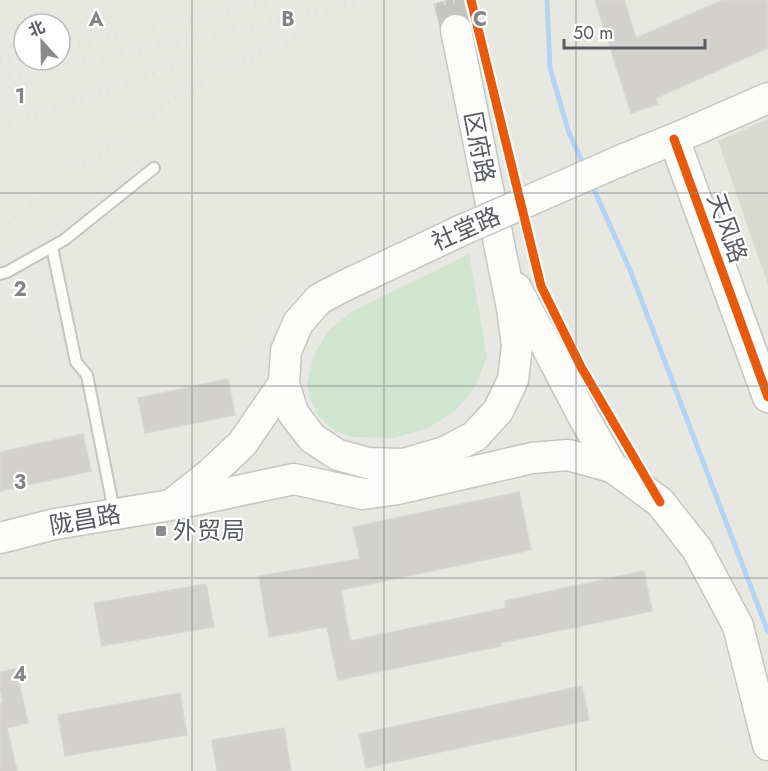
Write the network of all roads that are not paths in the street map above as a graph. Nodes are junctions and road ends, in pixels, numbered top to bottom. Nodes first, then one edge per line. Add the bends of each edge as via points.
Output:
1 (456, 30) tunnel mouth
2 (768, 98) edge
3 (674, 140) junction
4 (154, 168) dead end
5 (52, 247) junction
6 (503, 264) junction
7 (0, 274) edge
8 (284, 383) junction
9 (768, 397) edge
10 (338, 455) junction
11 (612, 466) junction
12 (294, 479) junction
13 (171, 505) junction
14 (115, 514) junction
15 (0, 538) edge
16 (768, 745) edge

1 - 6 main road, 区府路
2 - 3 main road, 社堂路
3 - 8 main road, 社堂路, bridge via 460,231 319,299 298,323 286,351
3 - 9 main road, 天风路
4 - 5 lane
5 - 7 lane
5 - 14 lane via 76,362 87,375
6 - 10 main road, 区府路 via 517,346 513,380 498,411 475,436 445,452 404,464 368,463
6 - 11 main road
8 - 10 main road, 区府路 via 299,421 312,438
8 - 13 main road via 242,444
10 - 12 main road
11 - 12 main road via 568,455 532,458 363,494
11 - 16 main road via 660,502 696,549 738,626
12 - 13 main road, 陇昌路
13 - 14 main road, 陇昌路
14 - 15 main road, 陇昌路

